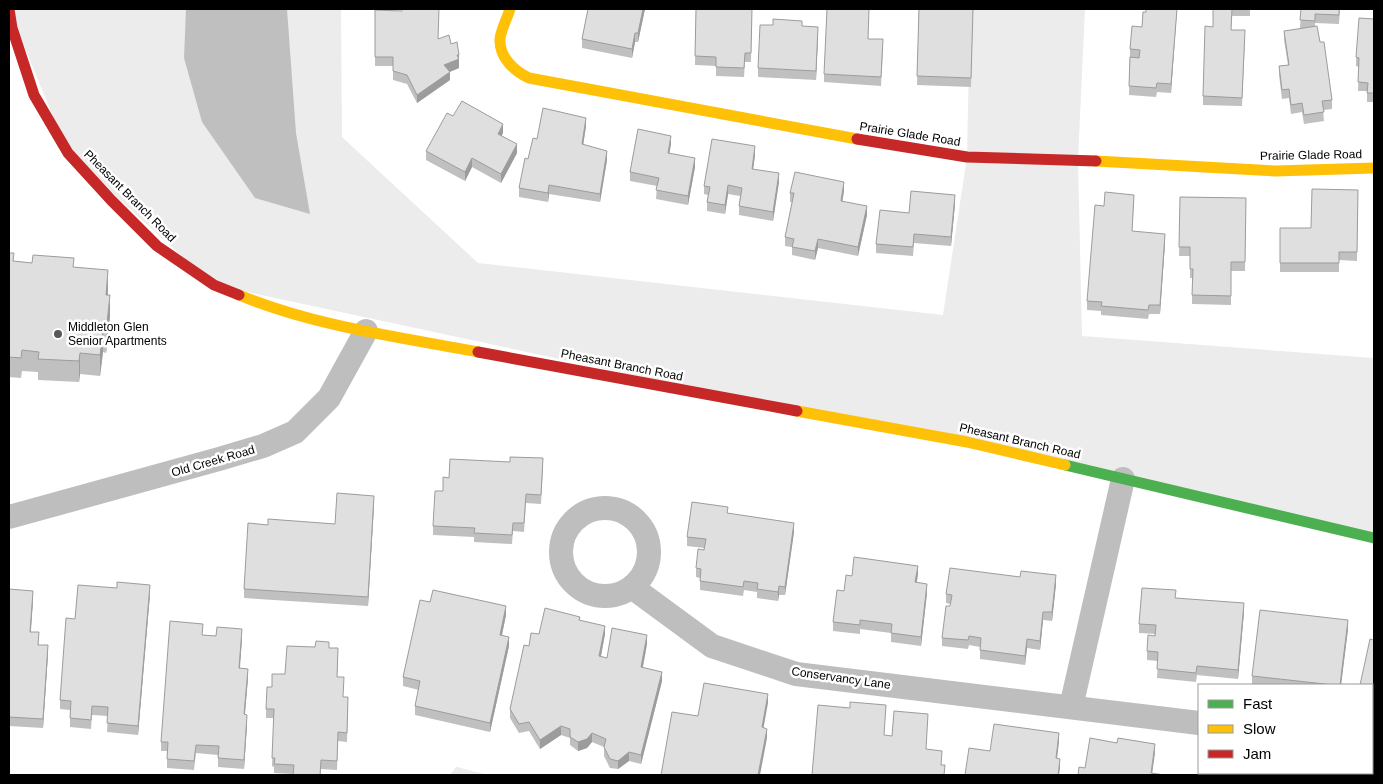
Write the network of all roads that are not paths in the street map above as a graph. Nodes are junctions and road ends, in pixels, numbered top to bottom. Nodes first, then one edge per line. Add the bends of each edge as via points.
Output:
1 (9, 9) edge
2 (510, 9) edge
3 (1374, 168) edge
4 (366, 331) junction
5 (1123, 479) junction
6 (9, 517) edge
7 (1374, 538) edge
8 (633, 588) dead end
9 (1072, 706) junction
10 (1198, 724) edge

1 - 4 street, Pheasant Branch Road via 34,95 68,153 157,246 214,285 238,295 270,308
2 - 3 street, Prairie Glade Road via 500,38 501,47 512,68 529,78 760,122 967,157 1275,171
4 - 5 street, Pheasant Branch Road via 968,442
4 - 6 street, Old Creek Road via 329,398 295,432 219,460
5 - 7 street, Pheasant Branch Road
5 - 9 street
8 - 9 street, Conservancy Lane via 712,646 796,674
9 - 10 street, Conservancy Lane

